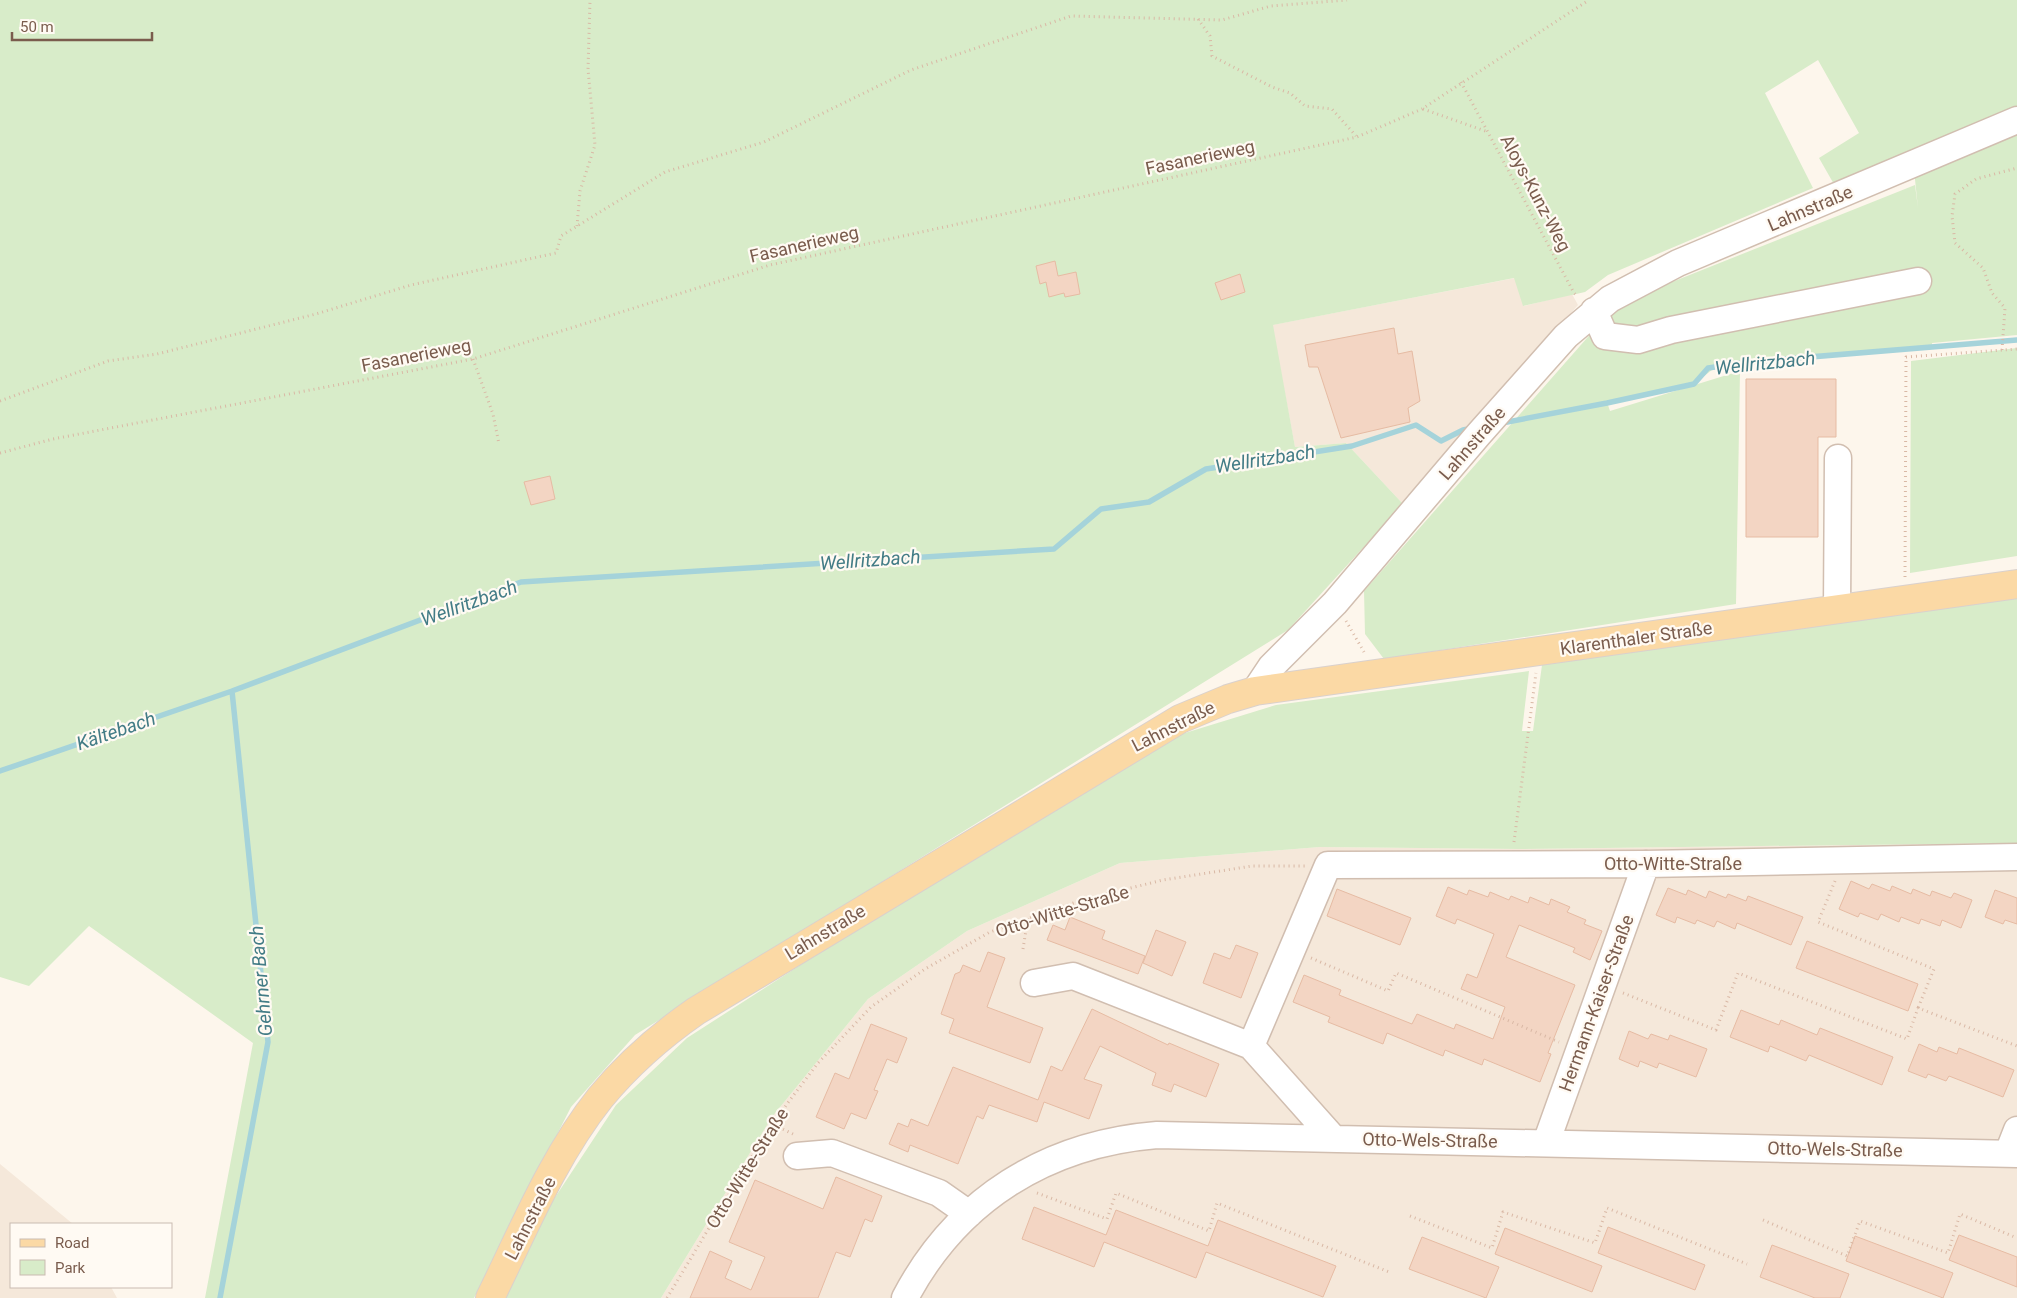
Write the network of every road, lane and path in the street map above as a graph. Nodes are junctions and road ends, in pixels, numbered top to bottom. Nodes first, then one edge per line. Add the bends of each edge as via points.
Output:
1 (590, 0) edge
2 (1347, 0) edge
3 (1589, 0) edge
4 (1198, 19) junction
5 (1461, 82) junction
6 (1422, 109) junction
7 (2017, 120) edge
8 (1488, 132) junction
9 (1357, 137) junction
10 (2017, 168) edge
11 (577, 226) junction
12 (1918, 281) dead end
13 (1594, 311) junction
14 (2017, 349) edge
15 (2002, 350) junction
16 (473, 359) junction
17 (0, 401) edge
18 (500, 444) dead end
19 (0, 453) edge
20 (1838, 458) dead end
21 (2017, 584) edge
22 (1904, 600) junction
23 (1335, 603) junction
24 (1837, 609) junction
25 (1539, 651) junction
26 (1368, 659) dead end
27 (1255, 691) junction
28 (2017, 857) edge
29 (1844, 860) junction
30 (1511, 863) junction
31 (1646, 864) junction
32 (1328, 865) junction
33 (1028, 918) junction
34 (1023, 949) dead end
35 (1292, 950) junction
36 (1034, 983) dead end
37 (1602, 985) junction
38 (1918, 1008) junction
39 (1251, 1046) junction
40 (2017, 1046) edge
41 (1578, 1051) junction
42 (1332, 1138) junction
43 (1546, 1143) junction
44 (2014, 1146) edge
45 (797, 1156) dead end
46 (1008, 1183) junction
47 (969, 1214) junction
48 (1410, 1216) dead end
49 (1764, 1220) dead end
50 (2017, 1238) edge
51 (1747, 1264) dead end
52 (1389, 1272) dead end
53 (490, 1298) edge
54 (667, 1298) edge
55 (905, 1298) edge

1 - 11 path via 588,70 595,145 580,191
2 - 4 path via 1271,6 1222,20
3 - 5 path, Fasanerieweg
4 - 9 path via 1210,36 1212,56 1290,93 1305,106 1332,109
4 - 11 path via 1071,16 911,70 764,142 665,172
5 - 6 path, Fasanerieweg
5 - 8 path, Aloys-Kunz-Weg
6 - 8 path
6 - 9 path, Fasanerieweg
7 - 13 street, Lahnstraße via 1678,263
8 - 13 path, Aloys-Kunz-Weg via 1574,293
9 - 16 path, Fasanerieweg via 770,265
10 - 15 path via 1976,179 1955,194 1952,216 1955,243 1982,268 1992,293 2004,308
11 - 17 path via 560,236 556,253 411,285 316,314 156,354 108,362
12 - 13 street via 1671,330 1638,340 1605,336
13 - 23 street, Lahnstraße via 1546,356
14 - 15 path
15 - 22 path via 1906,357
16 - 18 path
16 - 19 path, Fasanerieweg
20 - 24 street
21 - 22 main road, Klarenthaler Straße
22 - 24 main road, Klarenthaler Straße
23 - 26 path
23 - 27 street, Lahnstraße via 1274,663
24 - 25 main road, Klarenthaler Straße
25 - 27 main road, Klarenthaler Straße
25 - 30 path
27 - 53 main road, Lahnstraße via 1200,709 1160,729 674,1026 633,1061 586,1116 552,1173
28 - 29 street, Otto-Witte-Straße
29 - 31 street, Otto-Witte-Straße
29 - 38 path via 1818,922 1934,969
30 - 31 street, Otto-Witte-Straße
30 - 32 street, Otto-Witte-Straße
31 - 37 street, Hermann-Kaiser-Straße
32 - 33 path, Otto-Witte-Straße via 1252,866 1163,880 1082,900
32 - 35 street
33 - 34 path
33 - 54 path, Otto-Witte-Straße via 990,932 925,969 872,1007 818,1063 754,1154
35 - 39 street
35 - 41 path via 1388,991 1396,973
36 - 39 street via 1073,976
37 - 38 path via 1716,1030 1738,972 1906,1040
37 - 41 street, Hermann-Kaiser-Straße
38 - 40 path
39 - 42 street
41 - 43 street, Hermann-Kaiser-Straße
42 - 43 street, Otto-Wels-Straße
42 - 46 street, Otto-Wels-Straße via 1129,1138 1078,1150
43 - 44 street, Otto-Wels-Straße
45 - 47 street via 832,1153 939,1193
46 - 47 street, Otto-Wels-Straße
46 - 52 path via 1107,1219 1116,1194 1209,1231 1217,1203
47 - 55 street, Otto-Wels-Straße via 937,1248
48 - 51 path via 1492,1248 1503,1212 1595,1243 1608,1208
49 - 50 path via 1847,1256 1860,1221 1948,1252 1960,1214

